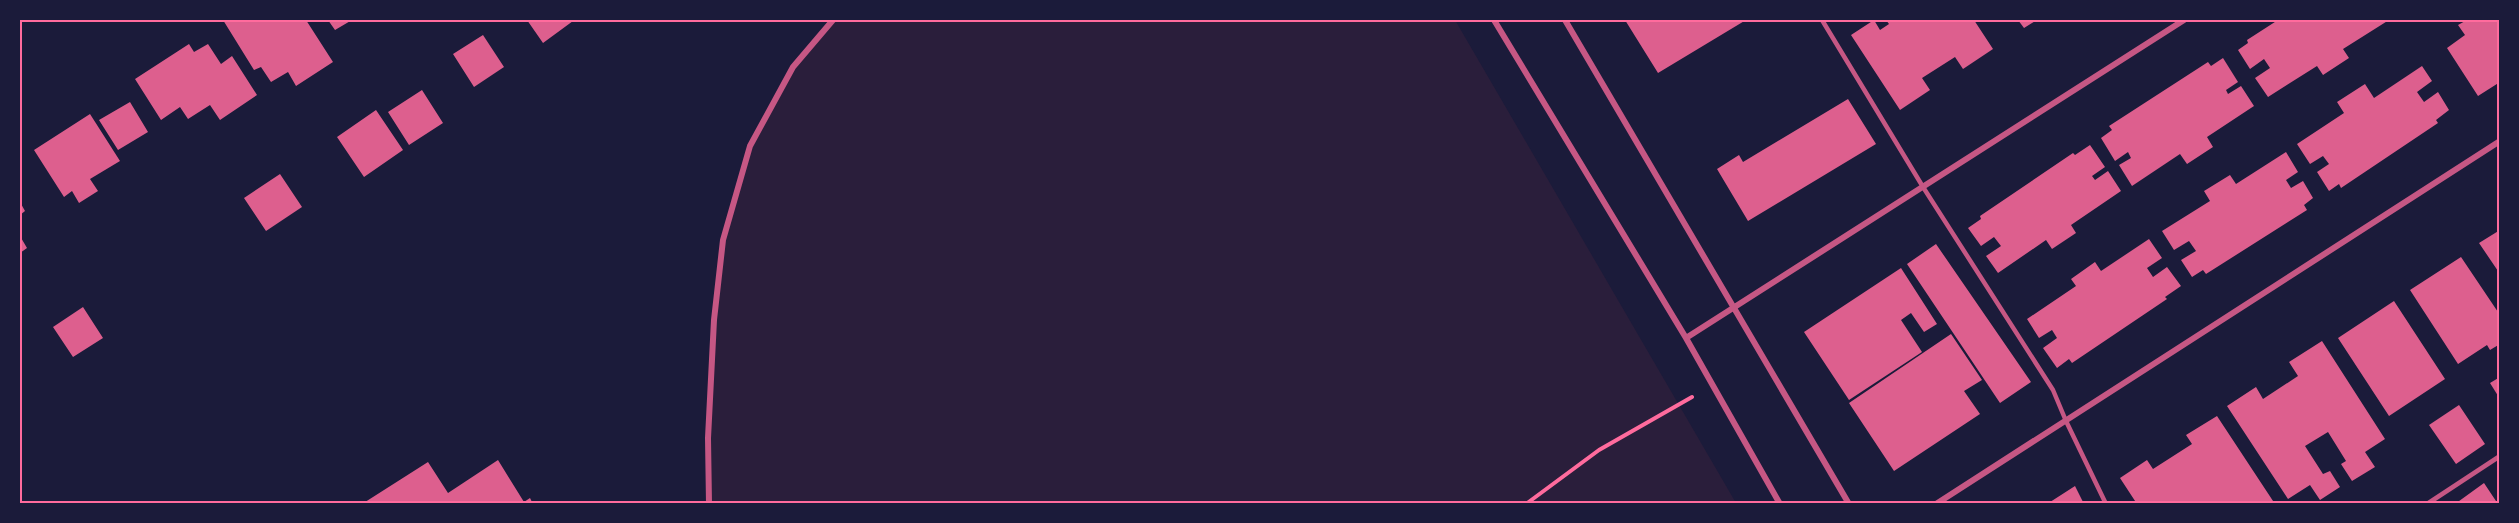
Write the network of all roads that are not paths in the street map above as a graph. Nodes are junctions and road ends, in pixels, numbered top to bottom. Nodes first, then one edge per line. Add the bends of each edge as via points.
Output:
1 (833, 20) edge
2 (1494, 20) edge
3 (1565, 20) edge
4 (1822, 20) edge
5 (2184, 20) edge
6 (2499, 141) edge
7 (1923, 187) junction
8 (1734, 307) junction
9 (1686, 338) junction
10 (2066, 421) junction
11 (2499, 456) edge
12 (709, 504) edge
13 (1780, 504) edge
14 (1849, 504) edge
15 (1936, 504) edge
16 (2106, 504) edge
17 (2427, 504) edge

1 - 12 street via 793,67 750,146 723,240 714,320
2 - 9 street
3 - 8 street
4 - 7 lane
5 - 7 street
6 - 10 street
7 - 8 street
7 - 10 lane via 2053,390
8 - 9 street
8 - 14 street
9 - 13 street
10 - 15 street
10 - 16 lane
11 - 17 lane

